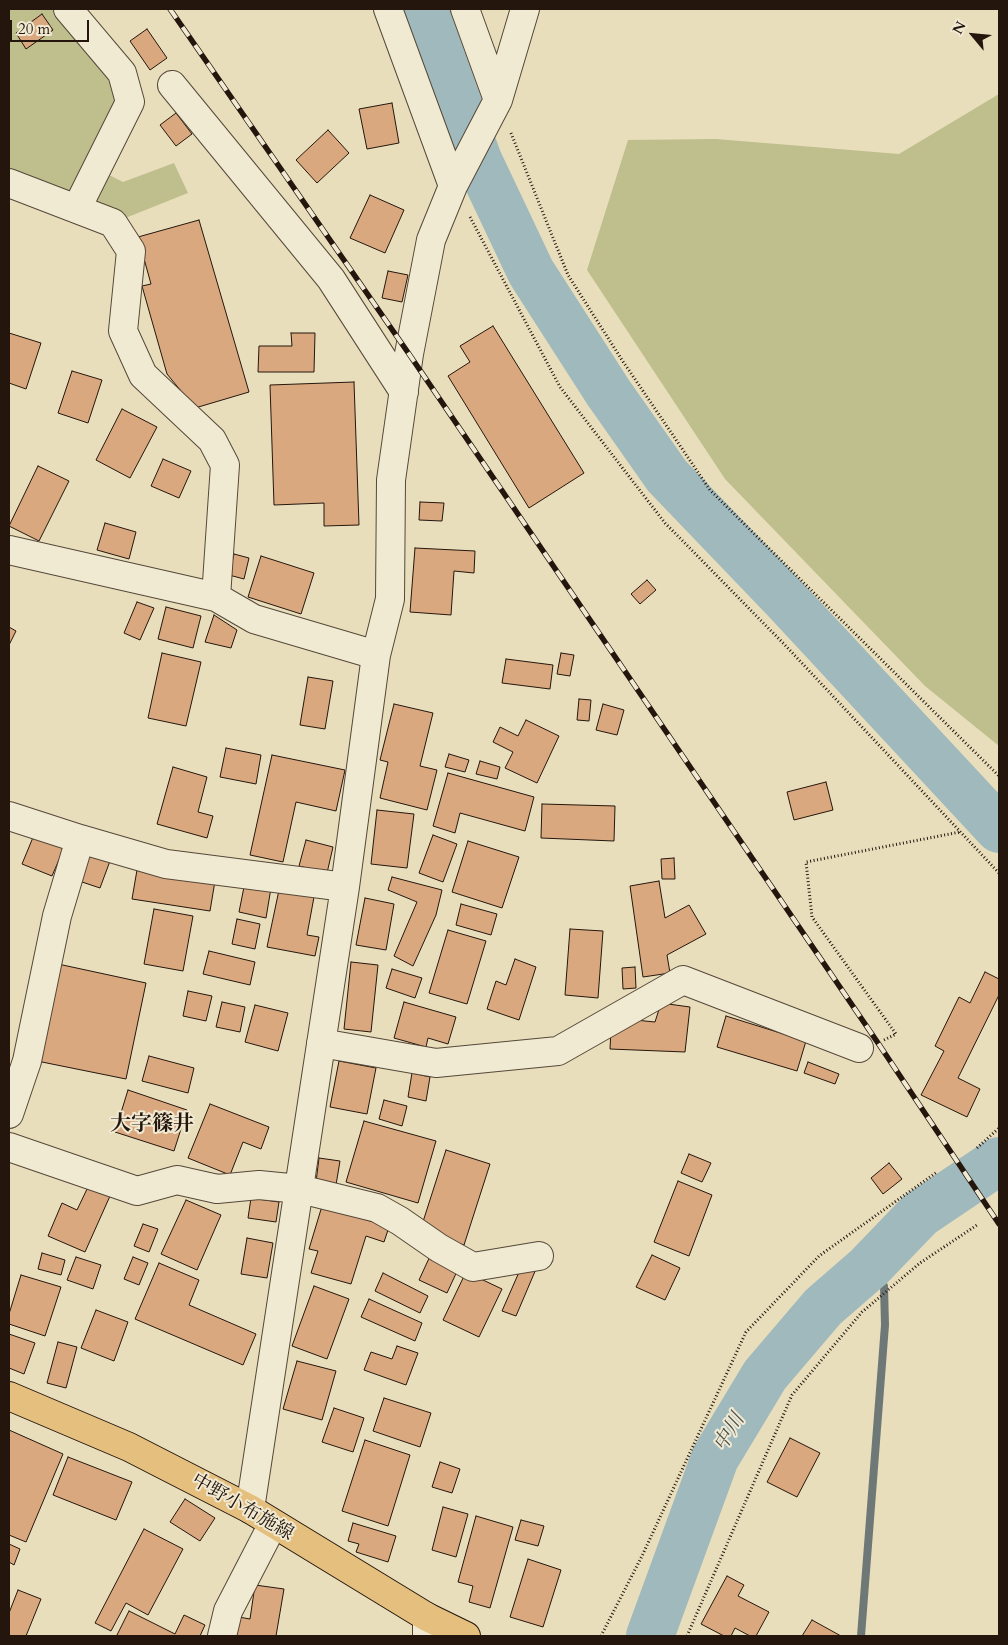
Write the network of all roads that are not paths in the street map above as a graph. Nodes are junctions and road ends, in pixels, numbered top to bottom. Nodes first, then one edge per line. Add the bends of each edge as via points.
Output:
1 (68, 9) edge
2 (388, 9) edge
3 (465, 9) edge
4 (525, 9) edge
5 (172, 85) dead end
6 (498, 100) junction
7 (9, 183) edge
8 (453, 186) junction
9 (77, 208) junction
10 (404, 392) junction
11 (9, 550) edge
12 (216, 597) junction
13 (376, 655) junction
14 (9, 816) edge
15 (80, 839) junction
16 (346, 887) junction
17 (321, 1043) junction
18 (859, 1048) road end
19 (9, 1114) edge
20 (9, 1148) edge
21 (300, 1189) junction
22 (539, 1256) dead end
23 (9, 1396) edge
24 (250, 1509) junction
25 (273, 1524) junction
26 (427, 1627) edge
27 (222, 1636) edge
28 (466, 1636) edge

1 - 9 street via 122,73 130,102
2 - 8 street
3 - 6 street
4 - 6 street
5 - 10 street via 331,279
6 - 8 street
7 - 9 street
8 - 10 street via 431,240
9 - 12 street via 113,223 131,251 123,332 143,375 212,440 225,465
10 - 13 street via 391,480 390,599
11 - 12 street
12 - 13 street via 254,619
13 - 16 street
14 - 15 street
15 - 16 street via 166,864
15 - 19 street via 58,916 27,1061
16 - 17 street
17 - 18 street via 436,1063 558,1051 683,980
17 - 21 street
20 - 21 street via 137,1191 177,1180 217,1189 260,1185
21 - 22 street via 378,1208 473,1267
21 - 24 street
23 - 24 main road, 中野小布施線 via 129,1447
24 - 25 main road, 中野小布施線
25 - 26 main road, 中野小布施線
25 - 27 street via 228,1611
26 - 28 main road, 中野小布施線

